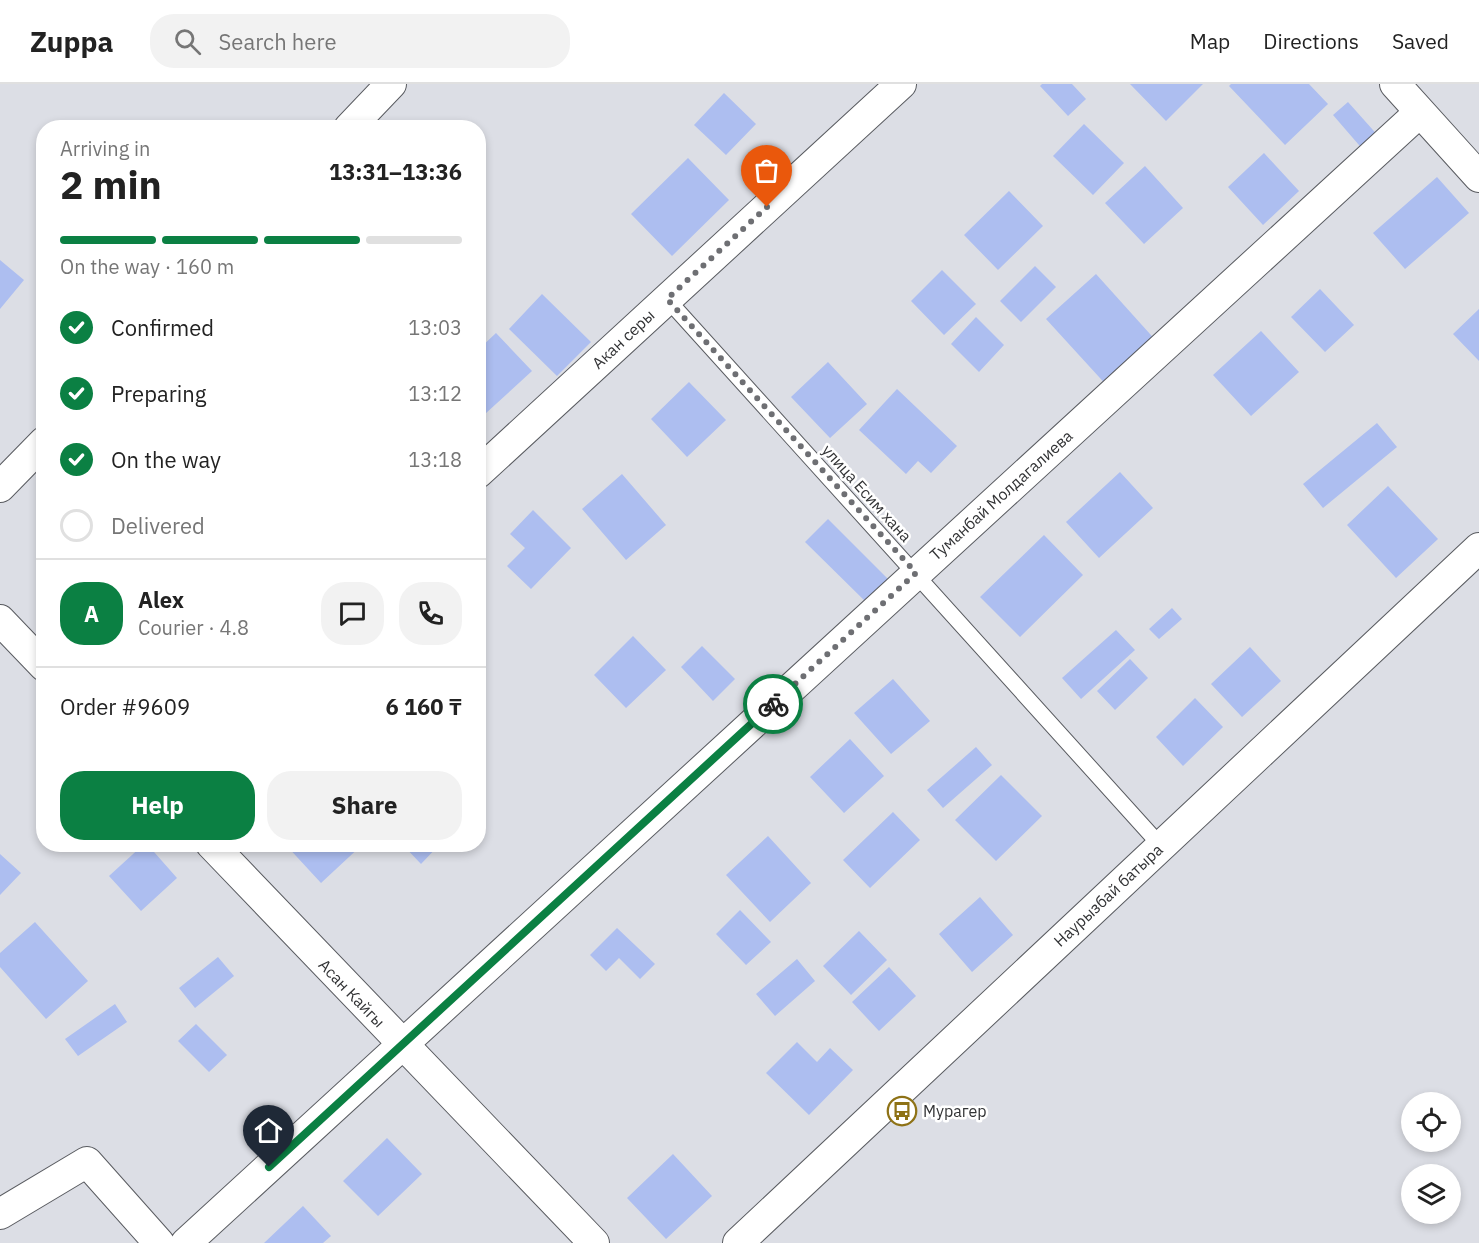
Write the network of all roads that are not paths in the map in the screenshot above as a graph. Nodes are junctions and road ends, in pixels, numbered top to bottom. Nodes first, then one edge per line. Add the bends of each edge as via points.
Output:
1 (391, 84) edge
2 (901, 84) edge
3 (1395, 84) edge
4 (1420, 112) junction
5 (357, 120) edge
6 (1479, 177) edge
7 (667, 299) junction
8 (36, 450) edge
9 (486, 466) edge
10 (0, 487) edge
11 (1479, 548) edge
12 (916, 573) junction
13 (0, 620) edge
14 (36, 658) edge
15 (1161, 846) junction
16 (219, 852) edge
17 (402, 1045) junction
18 (0, 1214) edge
19 (159, 1243) edge
20 (186, 1243) edge
21 (594, 1243) edge
22 (738, 1243) edge

1 - 5 street
2 - 7 street, Акан серы
3 - 4 street
4 - 6 street
4 - 12 street, Туманбай Молдагалиева
7 - 9 street, Акан серы
7 - 12 lane, улица Есим хана
8 - 10 street
11 - 15 street, Наурызбай батыра
12 - 15 lane, улица Есим хана
12 - 17 street, Туманбай Молдагалиева
13 - 14 street
15 - 22 street, Наурызбай батыра
16 - 17 street, Асан Кайгы
17 - 20 street, Туманбай Молдагалиева
17 - 21 street, Асан Кайгы
18 - 19 street via 87,1162

